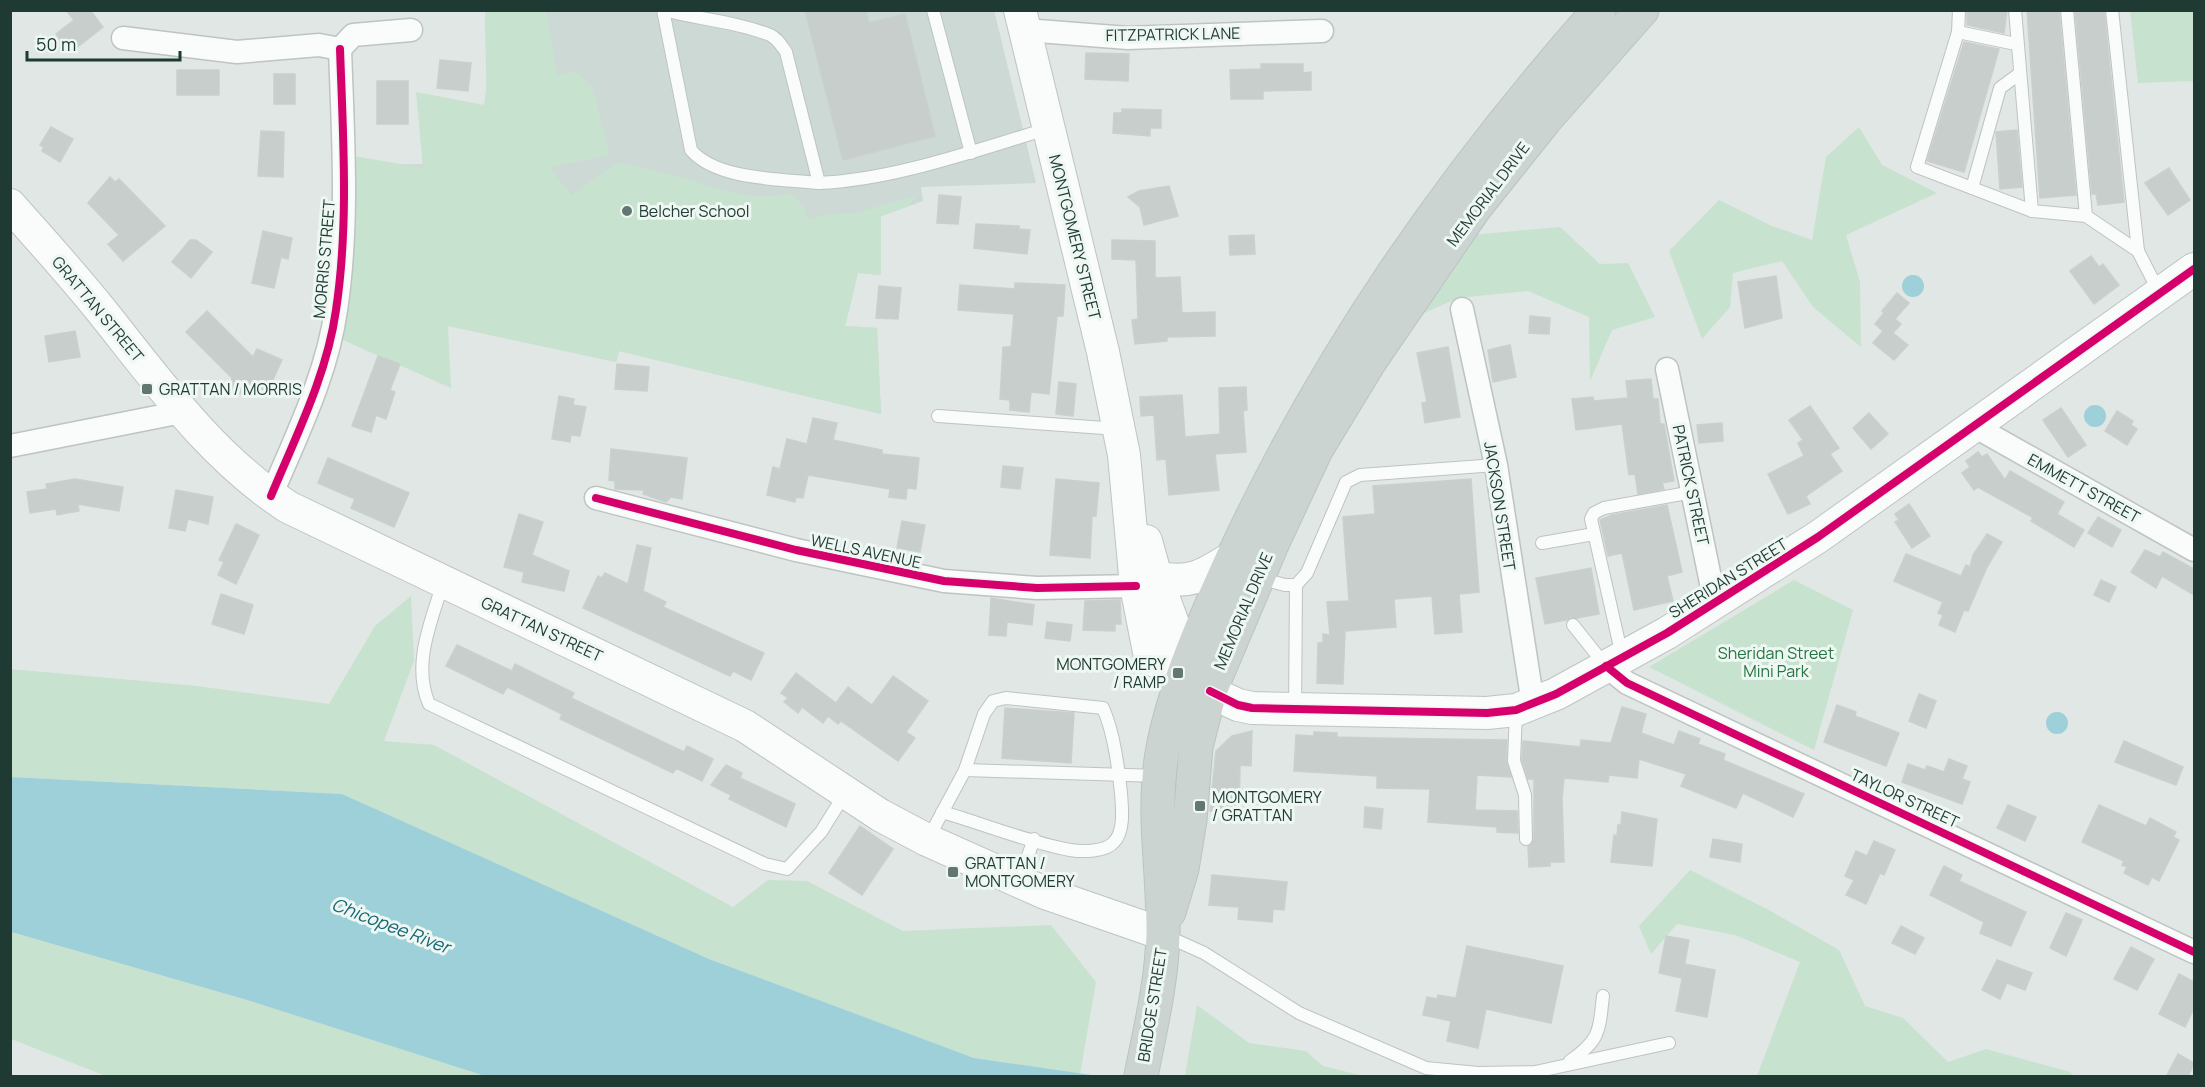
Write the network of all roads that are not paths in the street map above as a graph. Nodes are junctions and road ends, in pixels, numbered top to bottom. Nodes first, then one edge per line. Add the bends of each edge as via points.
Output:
1 (663, 10) edge
2 (933, 10) edge
3 (1599, 10) edge
4 (1642, 10) edge
5 (1959, 10) edge
6 (2015, 10) edge
7 (2067, 10) edge
8 (2112, 10) edge
9 (1022, 20) edge
10 (411, 30) dead end
11 (1322, 31) dead end
12 (1958, 32) junction
13 (123, 38) dead end
14 (2016, 44) junction
15 (340, 49) junction
16 (2019, 74) junction
17 (1049, 129) junction
18 (971, 153) junction
19 (819, 183) junction
20 (1972, 188) junction
21 (10, 205) edge
22 (2032, 211) junction
23 (2086, 216) junction
24 (2138, 251) junction
25 (2194, 269) edge
26 (2160, 294) junction
27 (1462, 309) dead end
28 (1667, 369) dead end
29 (183, 412) junction
30 (938, 416) dead end
31 (1974, 426) junction
32 (1119, 430) junction
33 (10, 446) edge
34 (1496, 465) junction
35 (1693, 492) junction
36 (271, 496) junction
37 (596, 498) dead end
38 (1594, 534) junction
39 (1542, 543) dead end
40 (2194, 550) edge
41 (1245, 567) junction
42 (443, 583) junction
43 (1296, 585) junction
44 (1144, 593) junction
45 (1715, 602) junction
46 (1573, 625) dead end
47 (1614, 662) junction
48 (1197, 686) junction
49 (1296, 705) junction
50 (1524, 707) junction
51 (965, 770) junction
52 (1119, 775) junction
53 (1176, 776) junction
54 (846, 792) junction
55 (942, 812) junction
56 (1034, 839) junction
57 (1526, 839) dead end
58 (927, 840) junction
59 (1019, 882) junction
60 (1163, 934) junction
61 (2194, 951) edge
62 (1603, 996) dead end
63 (1669, 1043) dead end
64 (1564, 1065) junction
65 (1142, 1069) edge

1 - 19 lane via 771,35 778,41 786,52
1 - 19 lane via 691,150 700,161 739,173
2 - 18 lane
3 - 41 main road, MEMORIAL DRIVE via 1478,155 1386,281 1304,417
4 - 41 main road, MEMORIAL DRIVE via 1514,157 1430,272 1364,369
5 - 12 lane
6 - 14 lane
7 - 23 lane
8 - 24 lane
9 - 11 street, FITZPATRICK LANE via 1128,38
9 - 17 main road, MONTGOMERY STREET
10 - 15 street via 353,35
12 - 14 lane
12 - 20 lane via 1917,167
13 - 15 street via 237,52 319,45
14 - 16 lane
15 - 36 street, MORRIS STREET via 344,166 336,311 325,359
16 - 20 lane via 2000,88
16 - 22 lane
17 - 18 lane
17 - 32 main road, MONTGOMERY STREET
18 - 19 lane via 845,182
20 - 22 lane
21 - 29 main road, GRATTAN STREET
22 - 23 lane
23 - 24 lane
24 - 26 lane
25 - 26 main road, SHERIDAN STREET
26 - 31 main road, SHERIDAN STREET
27 - 34 street, JACKSON STREET
28 - 35 street, PATRICK STREET
29 - 33 street
29 - 36 main road, GRATTAN STREET via 230,462
30 - 32 lane
31 - 40 street, EMMETT STREET
31 - 45 main road, SHERIDAN STREET via 1818,537
32 - 44 main road, MONTGOMERY STREET
34 - 43 lane via 1360,475 1346,482 1307,573
34 - 50 street, JACKSON STREET
35 - 38 lane via 1604,508 1591,519
35 - 45 street, PATRICK STREET
36 - 42 main road, GRATTAN STREET
37 - 44 street, WELLS AVENUE via 796,550 944,581
38 - 39 lane
38 - 47 lane
41 - 43 lane via 1285,585
41 - 44 main road, MEMORIAL DRIVE
41 - 48 main road, MEMORIAL DRIVE via 1212,603
42 - 54 main road, GRATTAN STREET via 745,726
42 - 54 lane via 423,648 423,692 429,704 765,864 787,869 821,832
43 - 49 lane
44 - 48 main road, MONTGOMERY STREET via 1176,632
45 - 47 main road, SHERIDAN STREET
46 - 47 lane
47 - 50 main road, SHERIDAN STREET
47 - 61 street, TAYLOR STREET via 1628,683
48 - 49 main road, SHERIDAN STREET via 1238,705
48 - 53 main road, MEMORIAL DRIVE via 1173,707
49 - 50 main road, SHERIDAN STREET via 1327,710 1487,713
50 - 57 lane via 1514,761 1525,795
51 - 52 lane
51 - 52 lane via 988,706 1006,698 1103,708
51 - 55 lane
52 - 53 lane
52 - 56 lane via 1122,810 1119,832 1110,846 1072,850
53 - 60 main road, MEMORIAL DRIVE
54 - 58 main road, GRATTAN STREET
55 - 56 lane
55 - 58 lane
56 - 59 lane
58 - 59 main road, GRATTAN STREET
59 - 60 main road, GRATTAN STREET
60 - 64 lane via 1204,953 1299,1013 1426,1068 1478,1073 1534,1072
60 - 65 main road, BRIDGE STREET via 1160,973
62 - 64 lane via 1599,1034 1590,1047
63 - 64 lane

